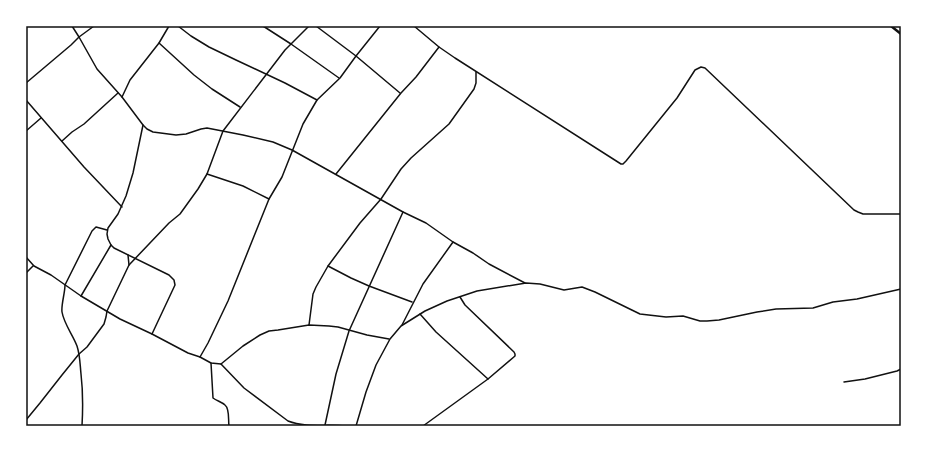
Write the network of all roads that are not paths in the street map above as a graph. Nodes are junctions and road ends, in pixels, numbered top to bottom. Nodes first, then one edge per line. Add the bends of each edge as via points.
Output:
1 (72, 26) edge
2 (94, 26) edge
3 (169, 26) edge
4 (178, 26) edge
5 (263, 26) edge
6 (309, 26) edge
7 (316, 26) edge
8 (380, 26) edge
9 (414, 26) edge
10 (891, 26) edge
11 (901, 34) edge
12 (79, 37) junction
13 (159, 43) junction
14 (291, 44) junction
15 (439, 47) junction
16 (356, 56) junction
17 (476, 72) junction
18 (266, 74) junction
19 (340, 78) junction
20 (26, 83) edge
21 (118, 92) junction
22 (401, 93) junction
23 (122, 97) junction
24 (26, 100) edge
25 (317, 100) junction
26 (241, 108) junction
27 (41, 118) junction
28 (142, 125) junction
29 (223, 131) junction
30 (26, 132) edge
31 (62, 142) junction
32 (292, 150) junction
33 (207, 174) junction
34 (336, 174) junction
35 (269, 199) junction
36 (381, 199) junction
37 (122, 207) junction
38 (403, 212) junction
39 (901, 214) edge
40 (107, 230) junction
41 (453, 242) junction
42 (110, 245) junction
43 (128, 255) junction
44 (26, 257) edge
45 (136, 258) junction
46 (129, 265) junction
47 (34, 266) junction
48 (328, 266) junction
49 (26, 273) edge
50 (526, 283) junction
51 (65, 285) junction
52 (369, 286) junction
53 (901, 289) edge
54 (81, 296) junction
55 (460, 297) junction
56 (413, 303) junction
57 (107, 311) junction
58 (420, 314) junction
59 (308, 325) junction
60 (401, 326) junction
61 (349, 331) junction
62 (152, 334) junction
63 (390, 339) junction
64 (79, 354) junction
65 (200, 357) junction
66 (211, 363) junction
67 (222, 364) junction
68 (901, 369) edge
69 (488, 379) junction
70 (844, 382) dead end
71 (26, 420) edge
72 (325, 425) junction
73 (82, 426) edge
74 (229, 426) edge
75 (346, 426) edge
76 (356, 426) edge
77 (423, 426) edge

1 - 12 street
2 - 12 street
3 - 13 street
4 - 18 street via 208,46
5 - 14 street
6 - 14 street
7 - 16 street
8 - 16 street
9 - 15 street
10 - 11 main road
12 - 20 street
12 - 21 street via 96,69
13 - 23 street via 130,80
13 - 26 street via 194,75
14 - 18 street
14 - 19 street
15 - 17 street
15 - 22 street
16 - 19 street
16 - 22 street
17 - 36 street via 474,89 449,124 401,169
17 - 39 street via 623,164 677,98 695,70 705,68 854,210 863,214
18 - 25 street
18 - 26 street
19 - 25 street
21 - 23 street
21 - 31 street
22 - 34 street
23 - 28 street
24 - 27 street
25 - 32 street
26 - 29 street
27 - 30 street
27 - 31 street
28 - 29 street via 153,132 176,135 201,128
28 - 37 street via 133,173
29 - 32 street via 273,142
29 - 33 street
31 - 37 street
32 - 34 street
32 - 35 street via 282,177
33 - 35 street via 243,186
33 - 45 street via 180,214
34 - 36 street
35 - 65 street via 228,300
36 - 38 street
36 - 48 street
37 - 40 street
38 - 41 street via 426,223
38 - 52 street
40 - 42 street
40 - 51 street via 96,227 92,230
41 - 50 street
41 - 56 street
42 - 43 street
42 - 54 street
43 - 45 street
43 - 46 street
44 - 47 street
45 - 46 street
45 - 62 street via 169,275 175,283
46 - 57 street
47 - 49 street
47 - 51 street
48 - 52 street
48 - 59 street via 313,294
50 - 53 street via 564,290 582,287 640,314 683,316 707,322 770,310 813,308
50 - 55 street via 477,291
51 - 54 street
51 - 64 street via 62,311
52 - 56 street
52 - 61 street
54 - 57 street
55 - 58 street
55 - 69 street via 515,354 514,358
56 - 60 street
57 - 62 street
57 - 64 street via 104,324
58 - 60 street
58 - 69 street
59 - 61 street via 338,327
59 - 67 street via 269,331 260,335
60 - 63 street
61 - 63 street
61 - 72 street
62 - 65 street
63 - 76 street via 376,365
64 - 71 street
64 - 73 street via 83,394
65 - 66 street
66 - 67 street
66 - 74 street via 213,398 228,408
67 - 72 street via 244,388 288,421
68 - 70 street
69 - 77 street
72 - 75 street

